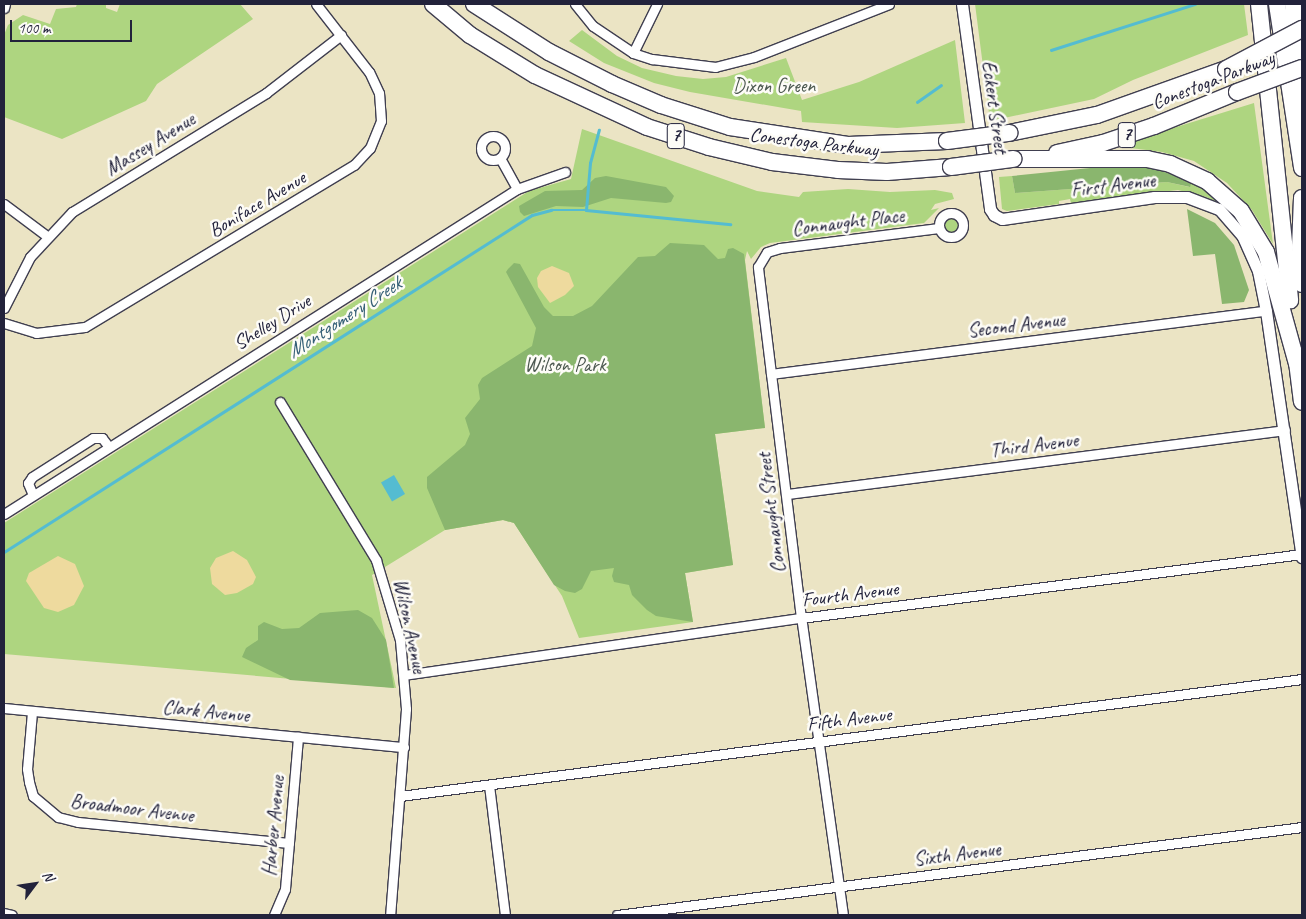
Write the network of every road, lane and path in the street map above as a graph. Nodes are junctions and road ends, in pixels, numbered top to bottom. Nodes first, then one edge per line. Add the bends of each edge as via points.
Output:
1 (5, 4) edge
2 (316, 4) edge
3 (433, 4) edge
4 (474, 4) edge
5 (575, 4) edge
6 (657, 4) edge
7 (889, 4) edge
8 (962, 4) edge
9 (1259, 4) edge
10 (1277, 4) edge
11 (1293, 4) edge
12 (4, 8) edge
13 (1302, 29) edge
14 (341, 35) junction
15 (1302, 40) edge
16 (633, 53) junction
17 (1302, 68) edge
18 (1226, 69) junction
19 (1302, 106) edge
20 (500, 158) dead end
21 (1013, 159) junction
22 (1302, 168) edge
23 (565, 172) dead end
24 (517, 189) junction
25 (1302, 198) edge
26 (4, 204) edge
27 (994, 215) joint
28 (939, 228) dead end
29 (47, 236) junction
30 (763, 256) joint
31 (1302, 284) edge
32 (4, 308) edge
33 (1266, 311) junction
34 (4, 324) edge
35 (1297, 364) junction
36 (771, 374) junction
37 (280, 402) dead end
38 (1302, 402) edge
39 (1285, 430) junction
40 (109, 447) junction
41 (788, 494) junction
42 (33, 495) junction
43 (4, 514) edge
44 (1302, 555) edge
45 (801, 618) junction
46 (404, 675) junction
47 (1302, 679) edge
48 (4, 708) edge
49 (32, 712) junction
50 (298, 737) junction
51 (819, 740) junction
52 (404, 747) junction
53 (489, 785) junction
54 (400, 796) junction
55 (1302, 827) edge
56 (289, 843) junction
57 (839, 886) junction
58 (4, 913) edge
59 (12, 915) edge
60 (274, 915) edge
61 (390, 915) edge
62 (505, 915) edge
63 (617, 915) edge
64 (843, 915) edge

1 - 12 street
2 - 14 street, Boniface Avenue
3 - 21 highway, Conestoga Parkway / 7, bridge via 470,35 535,75 638,123 709,147 772,162 888,172
4 - 18 highway, Conestoga Parkway / 7, bridge via 549,52 661,105 730,127 848,146 1008,133 1097,115
5 - 16 street via 592,26
6 - 16 street
7 - 16 street via 754,57 715,67 652,59
8 - 27 street, Eckert Street via 990,209
9 - 35 highway
10 - 22 highway
11 - 19 highway
13 - 18 highway, bridge
14 - 29 street, Massey Avenue via 266,93 72,212
14 - 34 street, Boniface Avenue via 369,72 378,93 381,122 370,148 354,165 94,323 69,331 36,333
15 - 18 highway, Conestoga Parkway / 7, bridge
17 - 21 highway, Conestoga Parkway / 7, bridge via 1103,143
20 - 24 street
21 - 35 highway via 1147,159 1170,164 1207,181 1241,211 1266,252
23 - 24 street, Shelley Drive
24 - 40 street, Shelley Drive
25 - 31 highway
26 - 29 street
27 - 33 street, First Avenue via 1002,219 1154,197 1187,197 1205,201 1231,220 1258,272
28 - 30 street, Connaught Place via 780,248
29 - 32 street, Massey Avenue via 14,284
30 - 36 street, Connaught Street via 758,267
33 - 36 street, Second Avenue
33 - 39 street
35 - 38 highway
36 - 41 street, Connaught Street
37 - 46 street, Wilson Avenue via 376,560 396,622
39 - 41 street, Third Avenue
39 - 44 street
40 - 42 street, Shelley Drive
40 - 42 street via 102,438 93,438 32,477 28,483
41 - 45 street, Connaught Street
42 - 43 street, Shelley Drive
44 - 45 street, Fourth Avenue
45 - 46 street, Fourth Avenue
45 - 51 street, Connaught Street
46 - 52 street, Wilson Avenue
47 - 51 street, Fifth Avenue
48 - 49 street, Clark Avenue
49 - 50 street, Clark Avenue
49 - 56 street, Broadmoor Avenue via 27,769 29,782 33,796 58,817
50 - 52 street, Clark Avenue
50 - 56 street, Harber Avenue
51 - 53 street, Fifth Avenue
51 - 57 street, Connaught Street
52 - 54 street, Wilson Avenue
53 - 54 street, Fifth Avenue
53 - 62 street
54 - 61 street, Wilson Avenue
55 - 57 street, Sixth Avenue
56 - 60 street, Harber Avenue via 285,889
57 - 63 street, Sixth Avenue
57 - 64 street, Connaught Street
58 - 59 street

